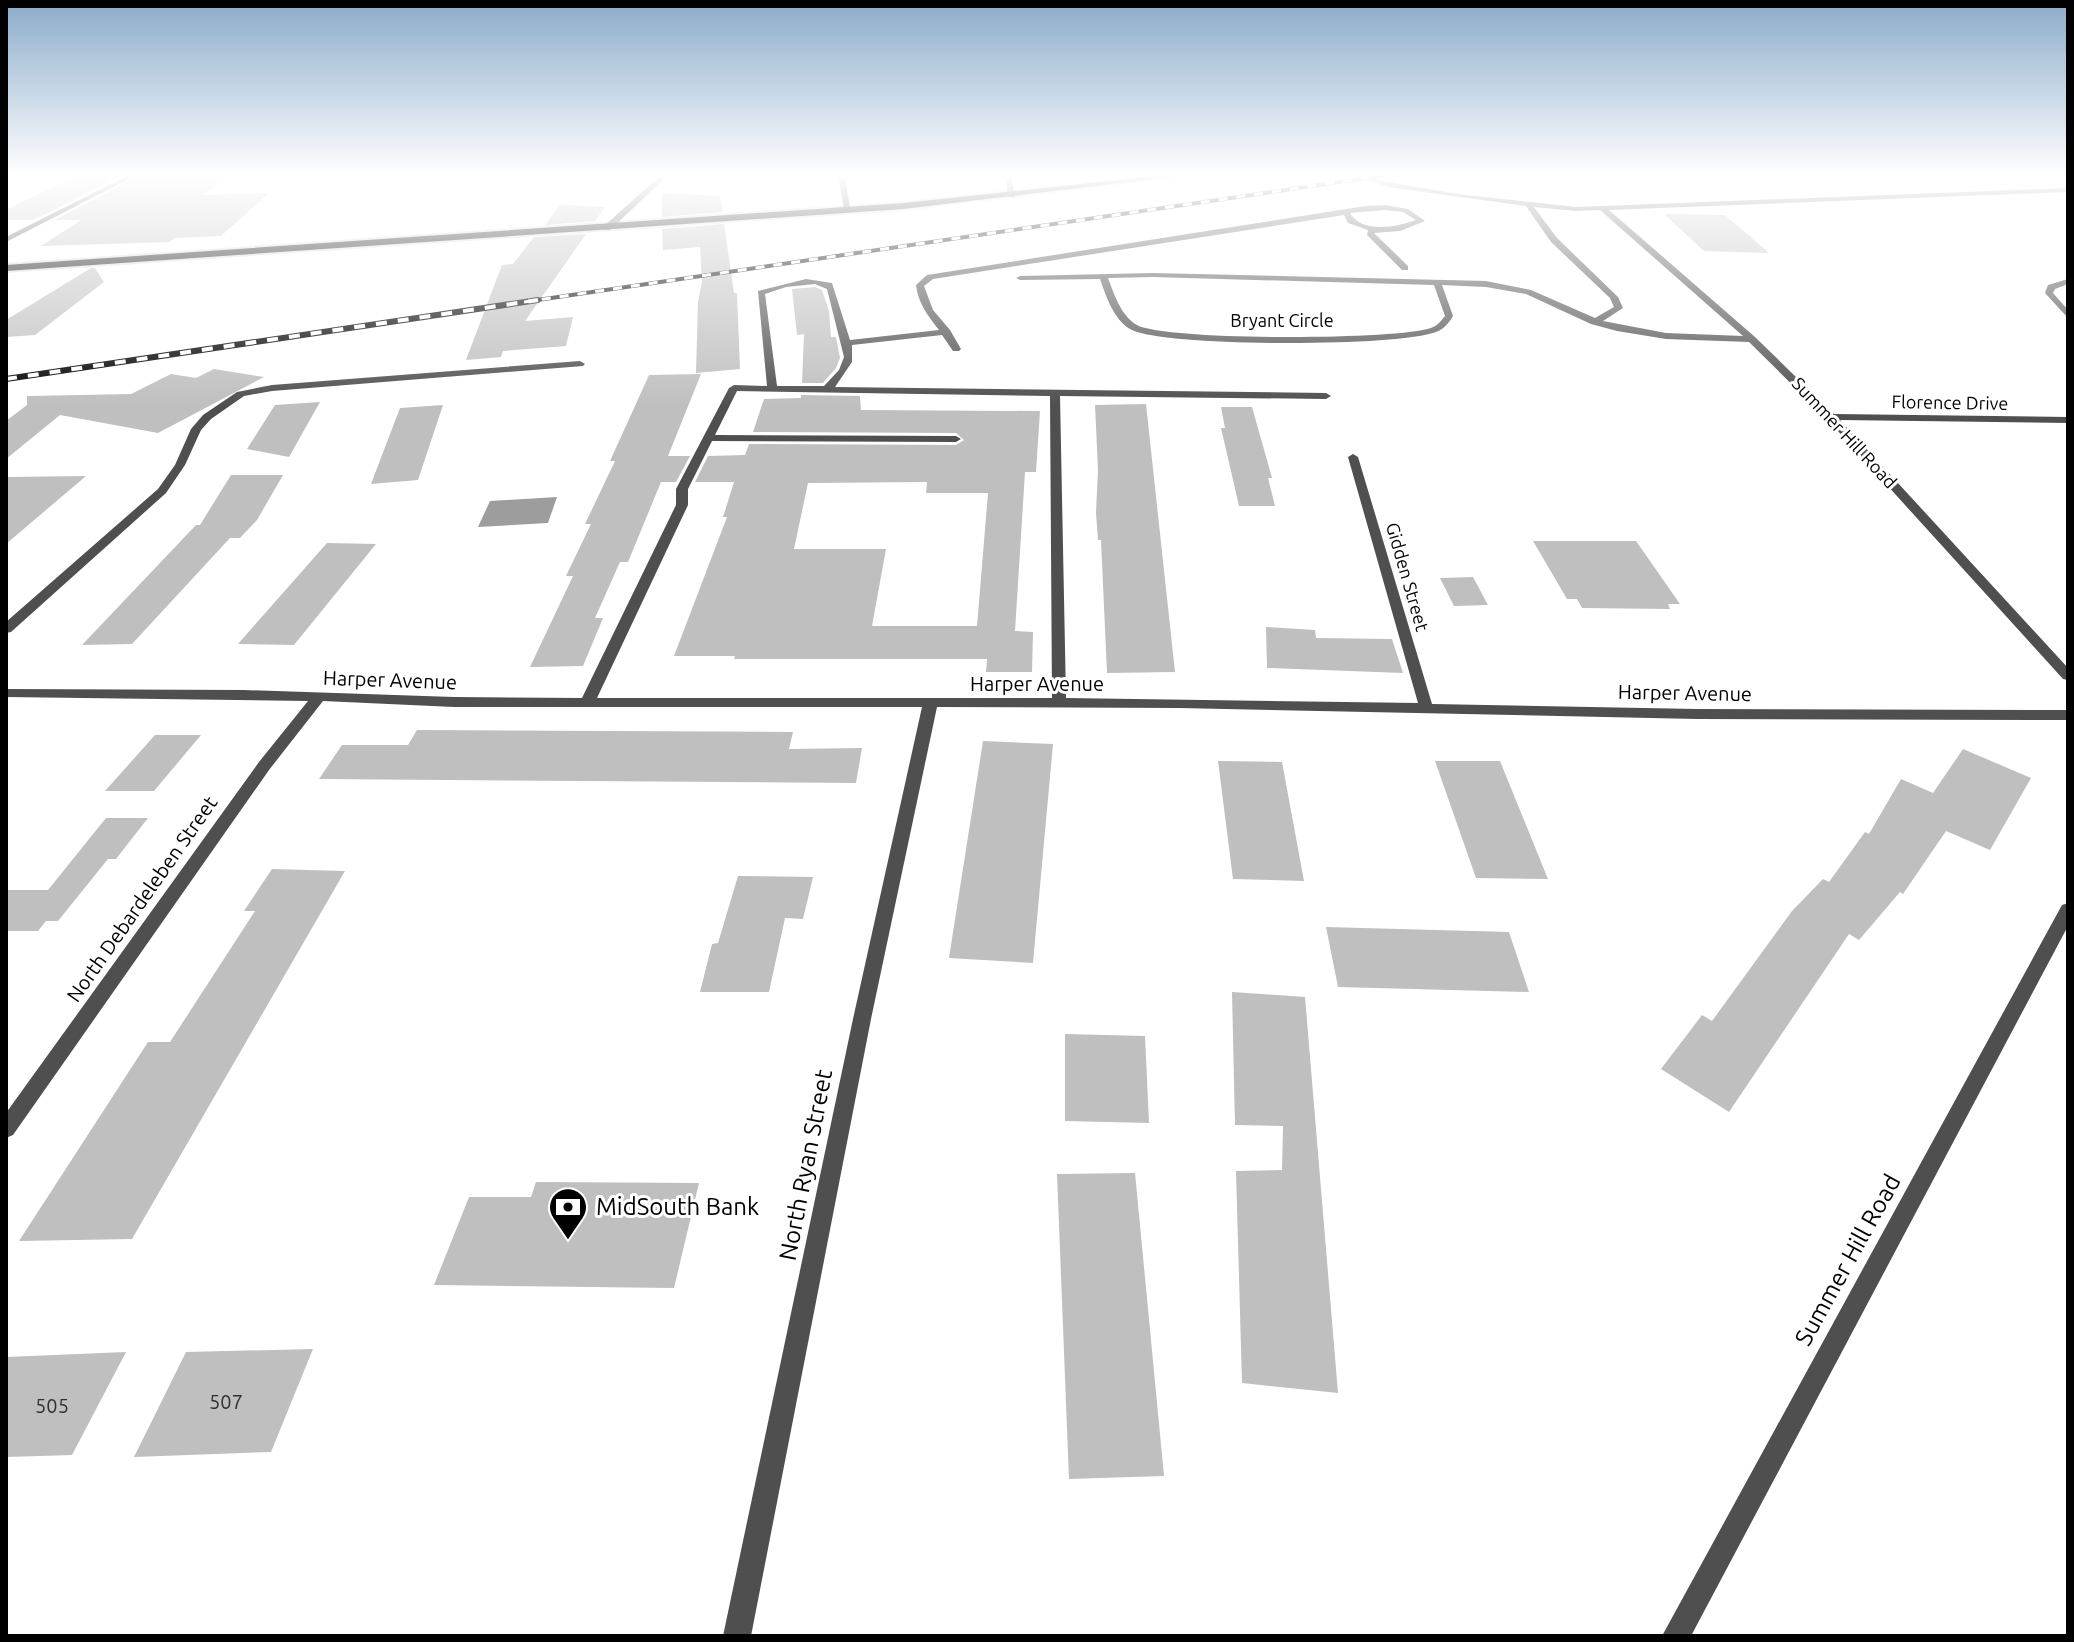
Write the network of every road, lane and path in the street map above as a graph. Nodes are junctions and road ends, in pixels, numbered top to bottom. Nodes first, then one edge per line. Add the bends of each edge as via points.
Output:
1 (237, 253) edge
2 (1086, 253) edge
3 (1390, 253) edge
4 (1567, 253) edge
5 (1653, 253) edge
6 (6, 268) edge
7 (1405, 268) dead end
8 (1103, 276) junction
9 (1020, 278) dead end
10 (2068, 281) edge
11 (1437, 282) junction
12 (2068, 315) edge
13 (1594, 322) junction
14 (947, 332) junction
15 (1752, 339) junction
16 (848, 343) junction
17 (956, 349) dead end
18 (580, 364) dead end
19 (772, 388) junction
20 (828, 388) junction
21 (1055, 393) junction
22 (1326, 396) dead end
23 (1831, 417) junction
24 (2068, 420) edge
25 (707, 438) junction
26 (956, 439) dead end
27 (1353, 457) dead end
28 (6, 629) edge
29 (2068, 676) edge
30 (6, 693) edge
31 (319, 697) junction
32 (587, 703) junction
33 (1059, 704) junction
34 (930, 705) junction
35 (1426, 708) junction
36 (2068, 715) edge
37 (2068, 910) edge
38 (6, 1129) edge
39 (737, 1636) edge
40 (1676, 1636) edge

1 - 6 main road
2 - 14 street via 930,277 920,285 920,298
3 - 7 street
4 - 13 street via 1619,308
5 - 15 street, Summer Hill Road
8 - 9 street
8 - 11 street
8 - 11 street, Bryant Circle via 1110,295 1136,328 1182,336 1389,337 1431,331 1449,316
10 - 12 street via 2051,287 2049,293
11 - 13 street via 1528,292
13 - 15 street via 1666,336
14 - 16 street
14 - 17 street
15 - 23 street, Summer Hill Road
16 - 19 street via 830,285 798,283 761,293
16 - 20 street via 850,355 842,375
18 - 28 street via 241,394 196,429 162,491
19 - 20 street
19 - 25 street via 734,388
20 - 21 street
21 - 22 street
21 - 33 street
23 - 24 street, Florence Drive
23 - 29 street, Summer Hill Road
25 - 26 street
25 - 32 street via 682,489 682,505
27 - 35 street, Gidden Street
30 - 31 street, Harper Avenue
31 - 32 street, Harper Avenue
31 - 38 street, North Debardeleben Street via 264,766
32 - 34 street, Harper Avenue
33 - 34 street, Harper Avenue
33 - 35 street, Harper Avenue
34 - 39 street, North Ryan Street
35 - 36 street, Harper Avenue
37 - 40 street, Summer Hill Road

